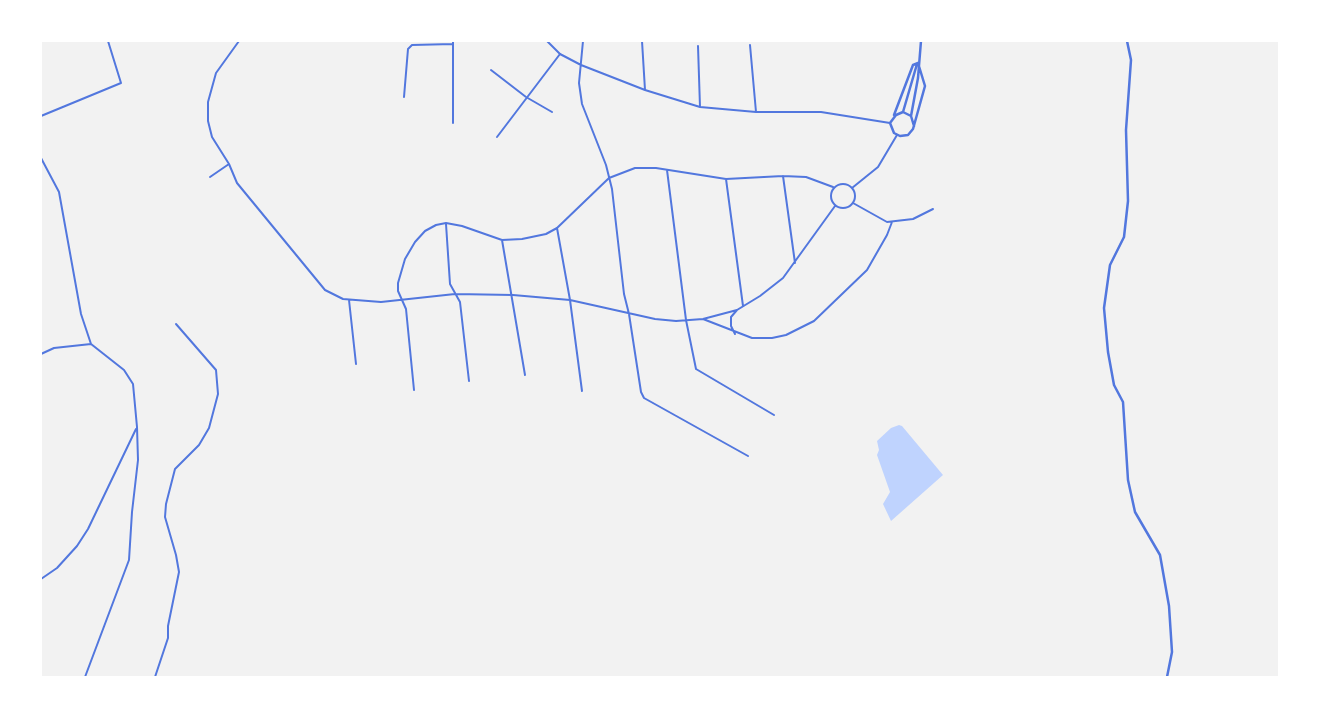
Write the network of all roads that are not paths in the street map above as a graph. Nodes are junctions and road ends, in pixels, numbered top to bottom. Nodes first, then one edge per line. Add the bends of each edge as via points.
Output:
1 (108, 41) edge
2 (239, 41) edge
3 (547, 41) edge
4 (583, 41) edge
5 (642, 41) edge
6 (921, 41) edge
7 (1127, 41) edge
8 (453, 43) edge
9 (750, 45) dead end
10 (698, 46) dead end
11 (560, 54) junction
12 (918, 63) junction
13 (581, 65) junction
14 (491, 70) dead end
15 (913, 73) junction
16 (918, 78) junction
17 (923, 79) junction
18 (645, 90) junction
19 (404, 97) dead end
20 (526, 97) junction
21 (700, 107) junction
22 (919, 108) junction
23 (552, 112) dead end
24 (756, 112) junction
25 (903, 112) junction
26 (910, 114) junction
27 (41, 116) edge
28 (893, 117) junction
29 (453, 123) dead end
30 (890, 123) junction
31 (914, 126) junction
32 (897, 135) junction
33 (497, 138) dead end
34 (41, 158) edge
35 (229, 164) junction
36 (667, 170) junction
37 (783, 176) junction
38 (210, 177) dead end
39 (610, 178) junction
40 (726, 179) junction
41 (834, 187) junction
42 (852, 188) junction
43 (853, 203) junction
44 (835, 206) junction
45 (933, 209) dead end
46 (892, 222) junction
47 (446, 224) junction
48 (557, 228) junction
49 (502, 240) junction
50 (795, 263) junction
51 (455, 294) junction
52 (513, 295) junction
53 (350, 300) junction
54 (401, 300) junction
55 (570, 300) junction
56 (743, 306) junction
57 (737, 310) junction
58 (629, 314) junction
59 (703, 319) junction
60 (686, 320) junction
61 (176, 324) dead end
62 (735, 334) junction
63 (91, 344) junction
64 (41, 354) edge
65 (356, 364) dead end
66 (525, 375) dead end
67 (469, 381) dead end
68 (414, 390) dead end
69 (582, 391) dead end
70 (774, 416) dead end
71 (137, 427) junction
72 (748, 456) dead end
73 (41, 580) edge
74 (85, 677) edge
75 (155, 677) edge
76 (1167, 677) edge

1 - 27 street via 121,83
2 - 35 street via 216,73 208,102 212,137
3 - 11 street
4 - 13 street
5 - 18 street
6 - 12 street
7 - 76 street via 1131,60 1126,130 1128,200 1124,237 1110,265 1104,308 1114,385 1123,402 1126,472 1135,512 1160,555 1169,606 1172,652
8 - 19 street via 412,45 408,49
8 - 29 street
9 - 24 street
10 - 21 street
11 - 13 street
11 - 20 street
12 - 15 street
12 - 16 street
12 - 17 street
12 - 28 street via 913,65
13 - 18 street
13 - 39 street via 582,104
14 - 20 street
15 - 16 street
15 - 25 street
16 - 17 street
16 - 26 street
17 - 22 street via 924,93
18 - 21 street
20 - 23 street
20 - 33 street
21 - 24 street
22 - 26 street
22 - 31 street
24 - 30 street via 821,112
25 - 26 street
25 - 28 street
26 - 31 street
28 - 30 street
30 - 32 street
31 - 32 street via 908,135
32 - 42 street via 878,167
34 - 63 street via 59,192 81,314
35 - 38 street
35 - 53 street via 237,183 325,290
36 - 39 street via 635,168
36 - 40 street
36 - 60 street
37 - 40 street
37 - 41 street via 806,177
37 - 50 street
39 - 48 street
39 - 58 street
40 - 56 street
41 - 42 street via 841,183
41 - 44 street via 830,195
42 - 43 street via 855,194
43 - 44 street via 843,208
43 - 46 street
44 - 50 street
45 - 46 street via 913,219
46 - 62 street via 867,270 814,322 772,338
47 - 49 street
47 - 51 street via 450,284
47 - 54 street via 425,231 415,242 405,259 398,283
48 - 49 street via 534,237
48 - 55 street
49 - 52 street
50 - 56 street via 783,278
51 - 52 street
51 - 54 street
51 - 67 street via 460,302
52 - 55 street
52 - 66 street
53 - 54 street
53 - 65 street
54 - 68 street via 406,309
55 - 58 street
55 - 69 street
56 - 57 street
57 - 59 street
57 - 62 street via 730,317 730,326
58 - 60 street
58 - 72 street via 644,398
59 - 60 street
59 - 62 street
60 - 70 street via 696,369
61 - 75 street via 216,370 218,394 209,428 199,445 175,469 166,504 164,518 178,572 168,638
63 - 64 street via 54,348
63 - 71 street via 124,370 133,384
71 - 73 street via 88,529 57,568
71 - 74 street via 138,460 129,560

